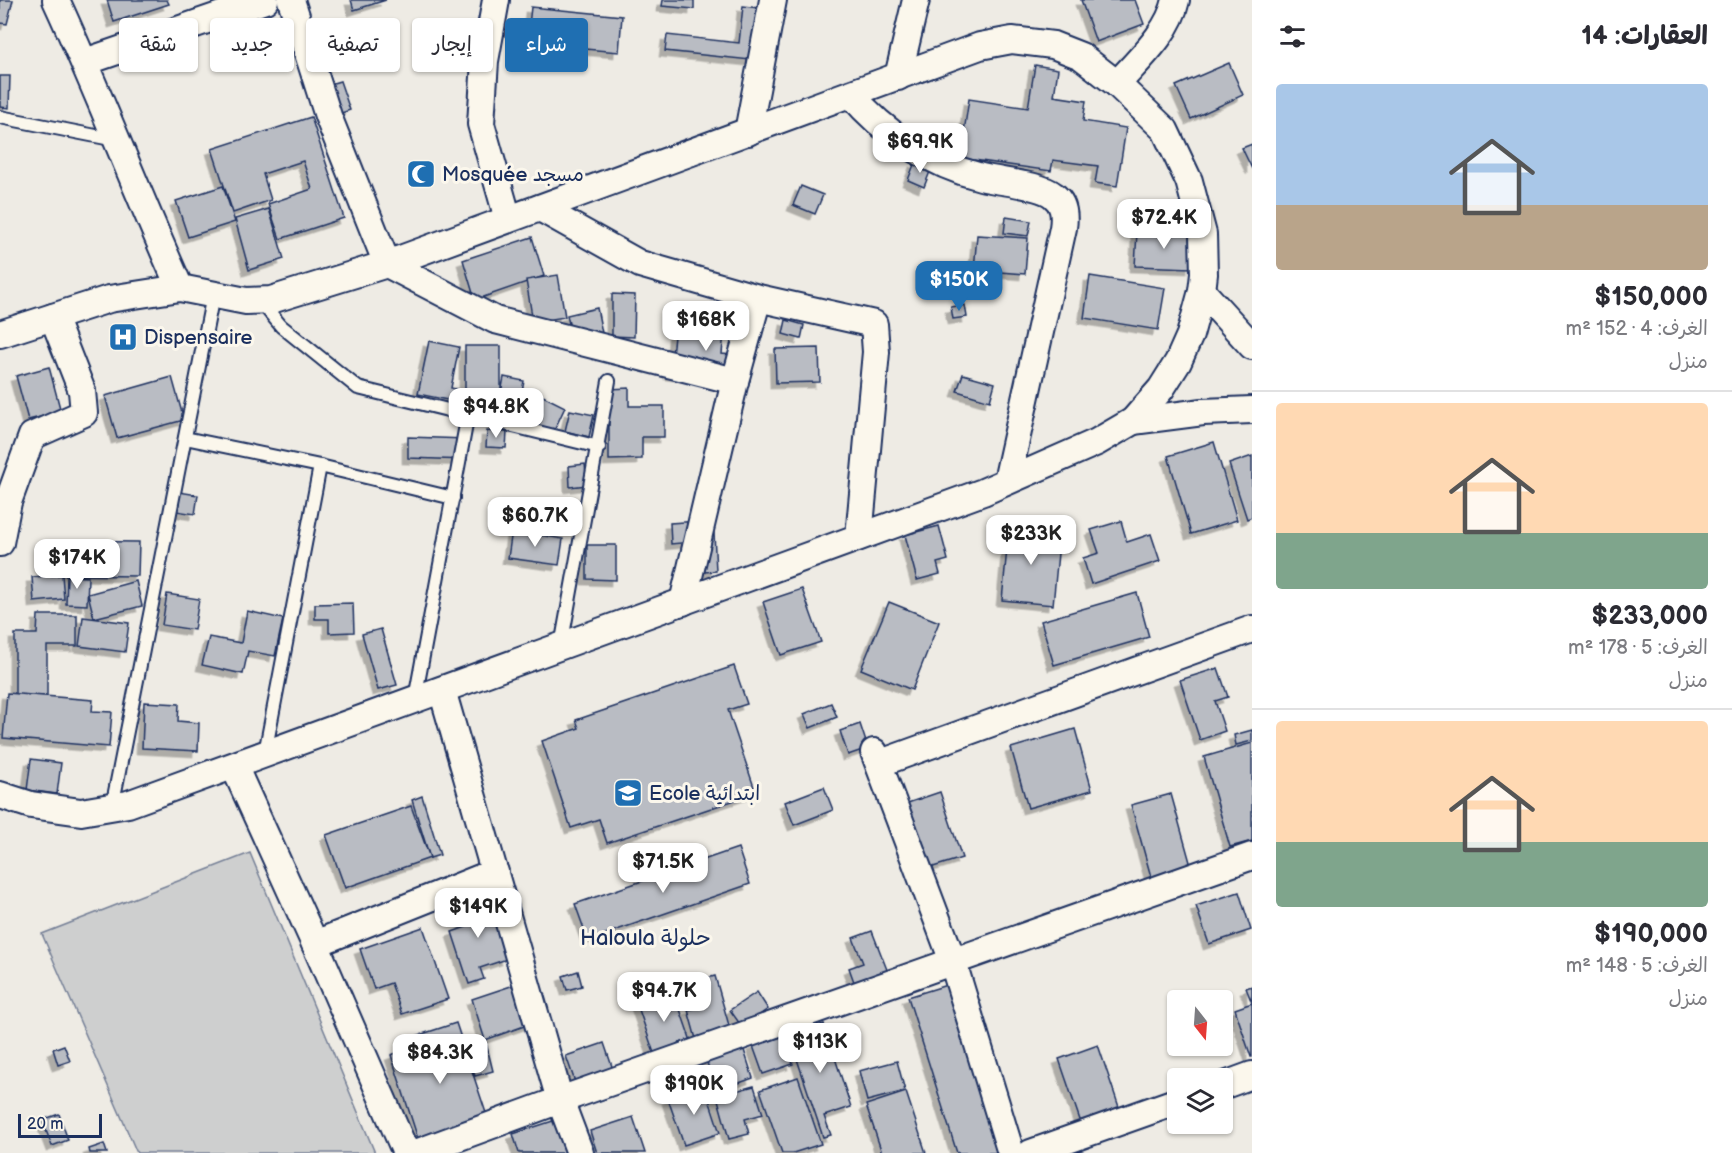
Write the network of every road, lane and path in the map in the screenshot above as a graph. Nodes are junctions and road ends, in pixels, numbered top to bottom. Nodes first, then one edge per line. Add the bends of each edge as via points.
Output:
1 (56, 0) edge
2 (265, 0) edge
3 (291, 0) edge
4 (496, 0) edge
5 (773, 0) edge
6 (916, 0) edge
7 (1176, 0) edge
8 (85, 62) junction
9 (898, 76) junction
10 (1117, 84) junction
11 (851, 94) junction
12 (0, 117) edge
13 (748, 132) junction
14 (116, 140) junction
15 (540, 208) junction
16 (508, 219) junction
17 (387, 264) junction
18 (180, 288) junction
19 (1202, 291) junction
20 (213, 296) junction
21 (758, 298) junction
22 (260, 301) junction
23 (53, 318) junction
24 (0, 334) edge
25 (1252, 346) edge
26 (609, 381) dead end
27 (735, 381) junction
28 (1252, 410) edge
29 (468, 414) junction
30 (1133, 421) junction
31 (185, 438) junction
32 (599, 447) junction
33 (320, 466) junction
34 (1007, 482) junction
35 (453, 498) junction
36 (859, 537) junction
37 (0, 543) edge
38 (683, 602) junction
39 (1252, 629) edge
40 (561, 646) junction
41 (442, 690) junction
42 (415, 699) junction
43 (265, 755) junction
44 (234, 766) junction
45 (0, 795) edge
46 (112, 807) junction
47 (1252, 856) edge
48 (495, 872) junction
49 (315, 944) junction
50 (953, 962) junction
51 (1252, 1075) edge
52 (1233, 1082) edge
53 (560, 1100) junction
54 (1167, 1105) edge
55 (406, 1153) edge
56 (416, 1153) edge
57 (580, 1153) edge
58 (1011, 1153) edge
59 (1031, 1153) edge

1 - 8 street
2 - 8 street
3 - 17 street via 328,116
4 - 16 street via 485,61 481,124
5 - 13 street
6 - 9 street
7 - 10 street via 1166,26
8 - 14 street
9 - 10 street via 980,46 1012,40 1053,45 1081,56
9 - 11 street
10 - 19 street via 1165,130 1189,181 1203,234
11 - 13 street
11 - 34 street via 883,127 950,167 1047,191 1060,202 1063,228
12 - 14 lane
13 - 15 street
14 - 18 street
15 - 16 street
15 - 21 street via 640,264
16 - 17 street
17 - 22 street
17 - 27 street via 495,320
18 - 20 street
18 - 23 street via 109,299
19 - 25 street
19 - 30 street via 1179,362 1161,390
20 - 22 street
20 - 31 lane
21 - 27 street
21 - 36 street via 874,324 876,352
22 - 29 lane via 281,326 358,388
23 - 24 street
23 - 37 street via 82,391 84,413 32,436 8,502
26 - 32 lane
27 - 38 street
28 - 30 street
29 - 32 lane
29 - 35 lane
30 - 34 street via 1097,442
31 - 33 lane
31 - 46 lane
32 - 40 lane
33 - 35 lane
33 - 43 lane
34 - 36 street
35 - 42 lane
36 - 38 street
38 - 40 street
39 - 50 street via 881,756
40 - 41 street
41 - 42 street
41 - 48 street
42 - 43 street
43 - 44 street
44 - 46 street
44 - 49 street
45 - 46 street via 31,805 81,812
47 - 50 street
48 - 49 street
48 - 53 street
49 - 55 street
50 - 53 street
50 - 58 street
51 - 52 street
53 - 56 street
53 - 57 street
54 - 59 street

